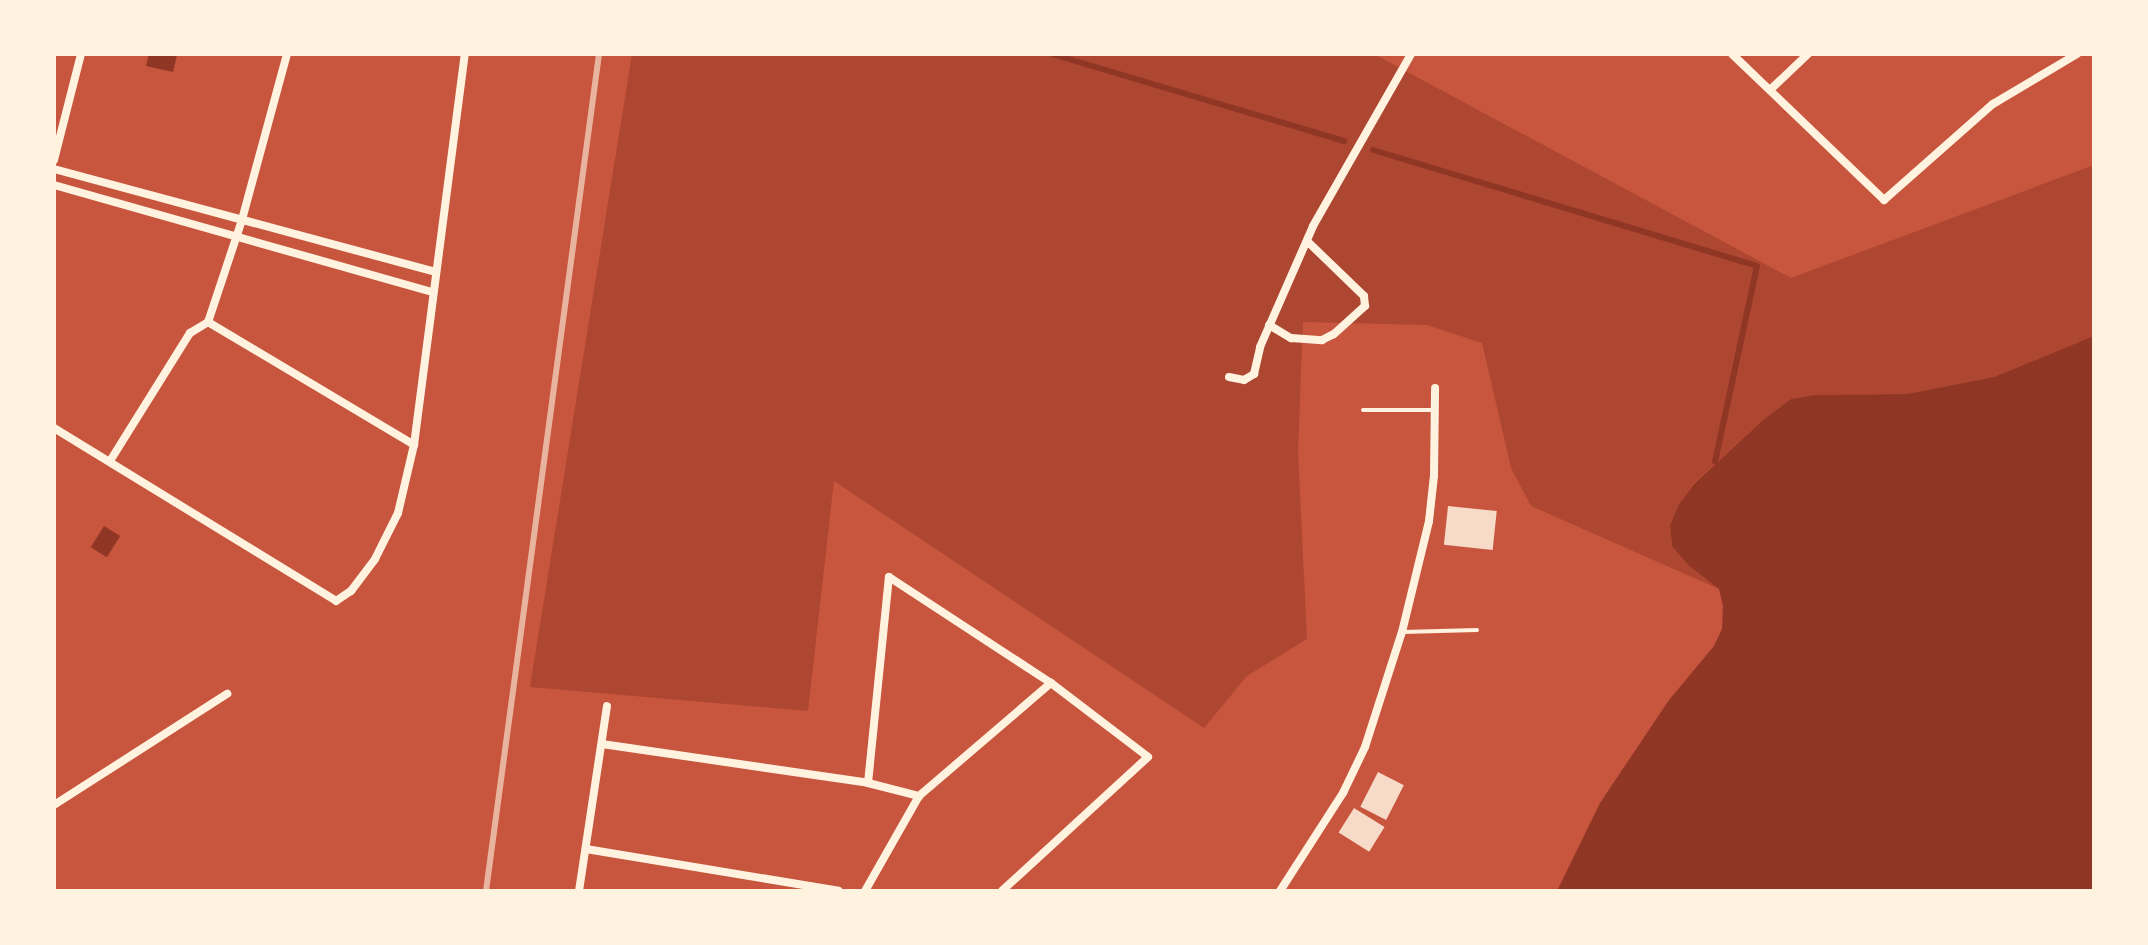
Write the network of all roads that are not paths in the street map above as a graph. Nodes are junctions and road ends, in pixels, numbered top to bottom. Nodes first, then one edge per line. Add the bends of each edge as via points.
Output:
1 (81, 54) edge
2 (287, 54) edge
3 (465, 54) edge
4 (1411, 54) edge
5 (1732, 54) edge
6 (1808, 54) edge
7 (2077, 54) edge
8 (1771, 89) junction
9 (54, 160) edge
10 (54, 169) edge
11 (54, 185) edge
12 (242, 220) junction
13 (237, 239) junction
14 (1307, 241) junction
15 (435, 272) junction
16 (431, 292) junction
17 (208, 322) junction
18 (1269, 325) junction
19 (1229, 377) dead end
20 (1435, 388) dead end
21 (1363, 410) dead end
22 (1436, 410) junction
23 (54, 428) edge
24 (414, 445) junction
25 (110, 461) junction
26 (1477, 630) dead end
27 (1402, 632) junction
28 (1051, 683) junction
29 (227, 694) dead end
30 (607, 706) dead end
31 (602, 744) junction
32 (868, 783) junction
33 (919, 796) junction
34 (54, 805) edge
35 (586, 849) junction
36 (814, 889) edge
37 (579, 891) edge
38 (839, 891) edge
39 (865, 891) edge
40 (1002, 891) edge
41 (1280, 891) edge

1 - 9 street
2 - 12 street
3 - 15 street
4 - 14 street
5 - 8 street
6 - 8 street
7 - 8 street via 1993,104 1884,200
10 - 12 street
11 - 13 street
12 - 13 street
12 - 15 street
13 - 16 street
13 - 17 street
14 - 18 street
14 - 18 street via 1364,296 1365,306 1322,340 1291,338
15 - 16 street
16 - 24 street
17 - 24 street
17 - 25 street via 190,333
18 - 19 street via 1254,374 1244,380
20 - 22 street
21 - 22 lane
22 - 27 street via 1429,521
23 - 25 street
24 - 25 street via 398,513 375,559 351,591 336,601
26 - 27 lane
27 - 41 street via 1360,759
28 - 32 street via 889,577
28 - 33 street
28 - 40 street via 1148,757
29 - 34 street
30 - 31 street
31 - 32 street
31 - 35 street
32 - 33 street
33 - 39 street
35 - 36 street
35 - 37 street
36 - 38 street

